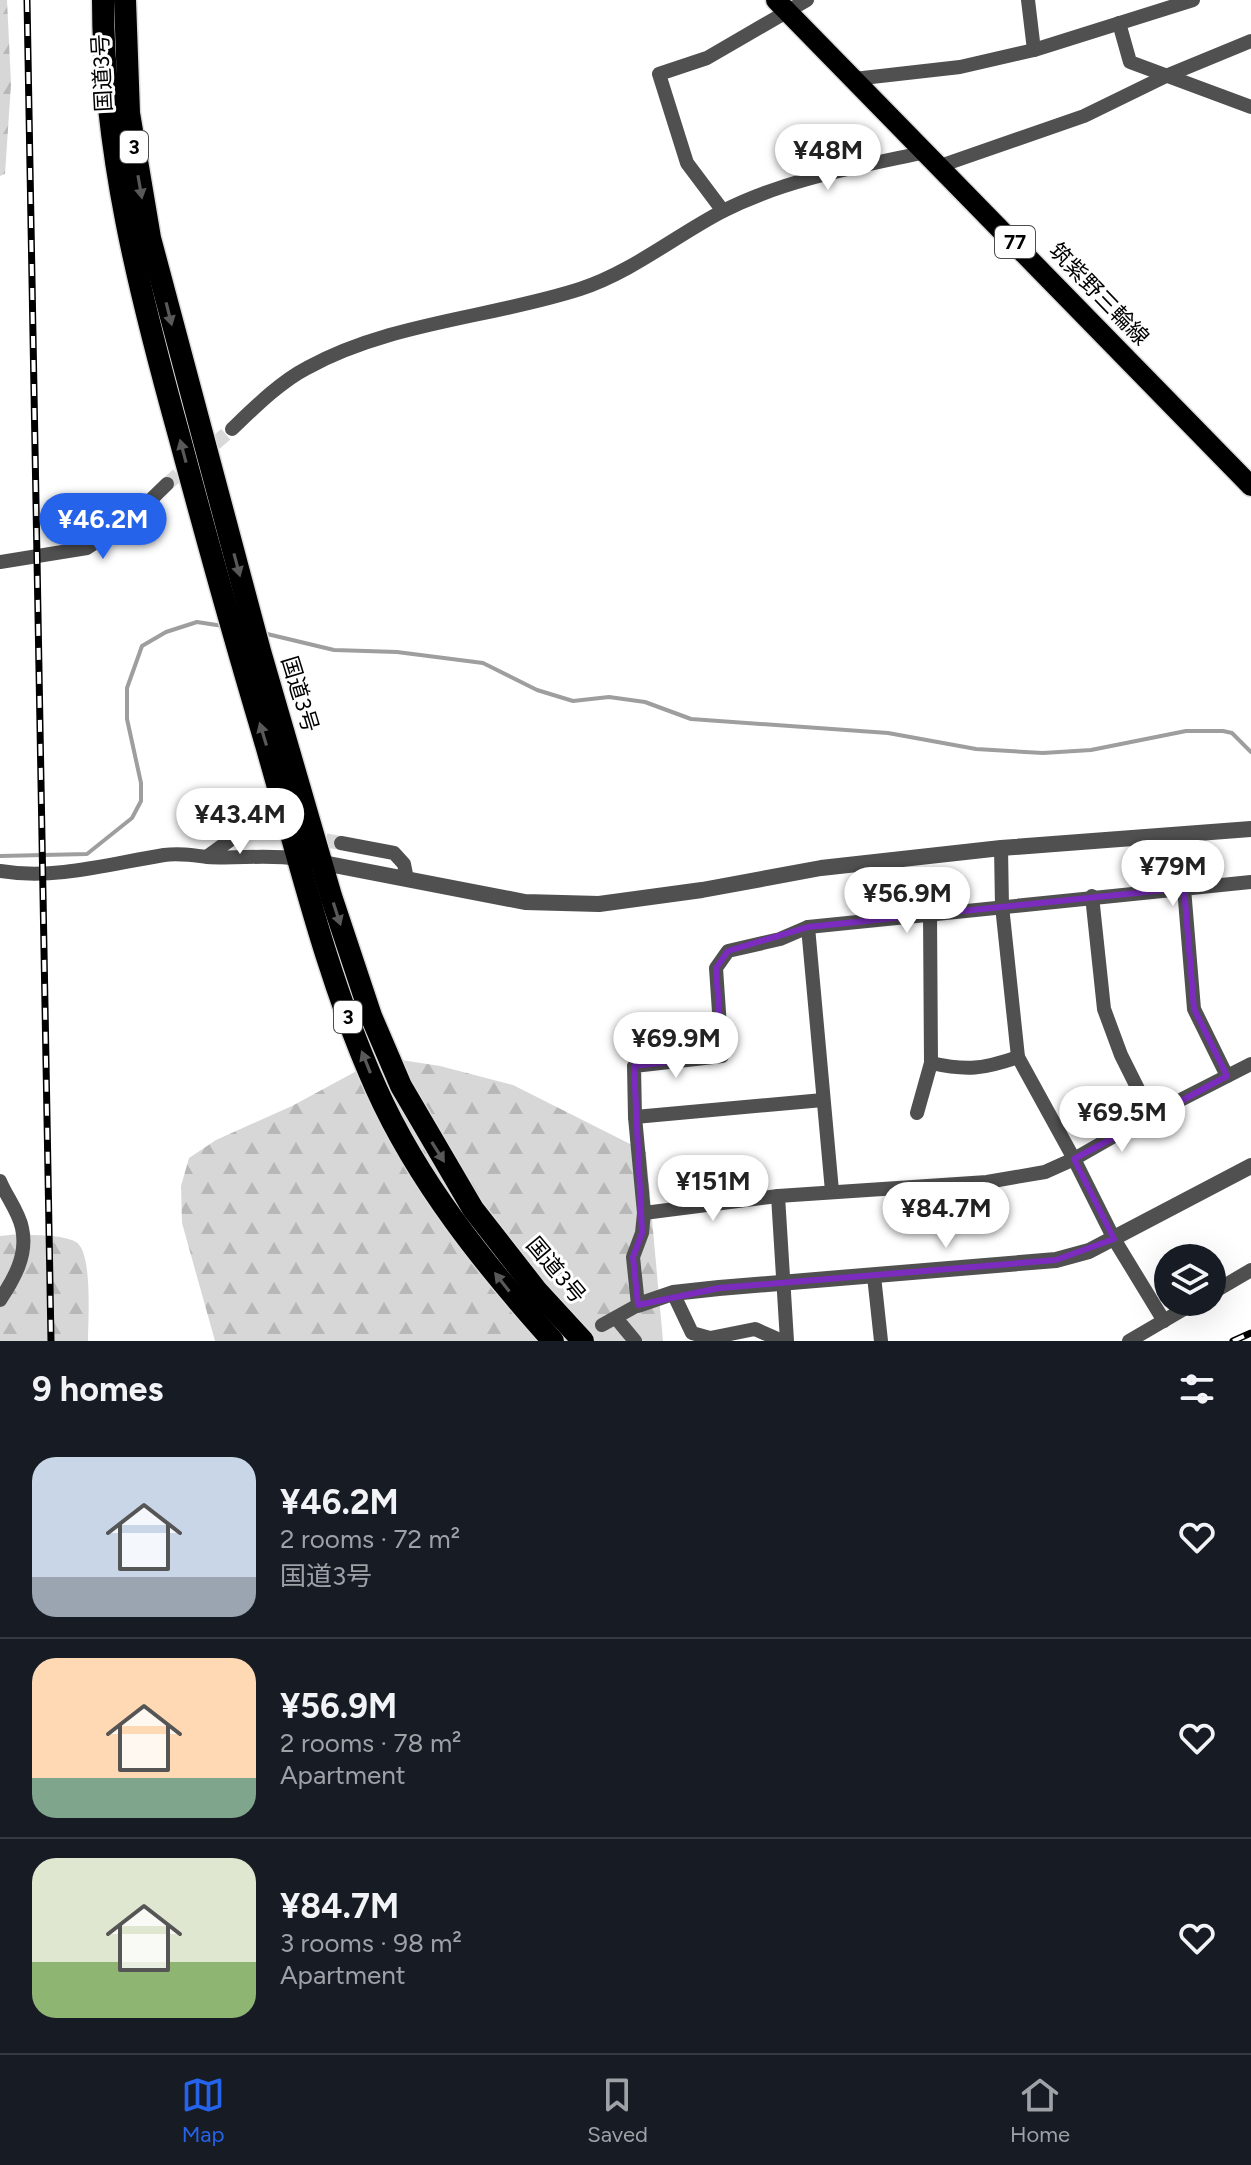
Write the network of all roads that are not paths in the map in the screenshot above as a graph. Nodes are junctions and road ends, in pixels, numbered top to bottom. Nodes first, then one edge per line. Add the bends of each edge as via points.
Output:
1 (100, 0) edge
2 (125, 0) edge
3 (137, 0) edge
4 (807, 0) edge
5 (1028, 0) edge
6 (1193, 0) edge
7 (781, 5) edge
8 (1119, 23) junction
9 (1251, 41) edge
10 (1034, 50) junction
11 (127, 54) junction
12 (1166, 76) junction
13 (854, 79) junction
14 (1251, 107) edge
15 (933, 159) junction
16 (723, 211) junction
17 (139, 239) junction
18 (232, 429) tunnel mouth
19 (167, 484) tunnel mouth
20 (1251, 486) edge
21 (0, 562) edge
22 (1251, 829) edge
23 (264, 830) tunnel mouth
24 (341, 843) tunnel mouth
25 (1001, 848) junction
26 (207, 857) junction
27 (299, 859) junction
28 (323, 862) junction
29 (0, 871) edge
30 (407, 879) junction
31 (1251, 882) edge
32 (1184, 888) junction
33 (1092, 896) junction
34 (1002, 906) junction
35 (930, 913) junction
36 (808, 927) junction
37 (1018, 1057) junction
38 (931, 1063) junction
39 (1251, 1064) edge
40 (1227, 1076) junction
41 (823, 1100) junction
42 (917, 1113) dead end
43 (1151, 1115) junction
44 (635, 1117) junction
45 (1074, 1159) junction
46 (1251, 1166) edge
47 (0, 1181) edge
48 (832, 1191) junction
49 (778, 1196) junction
50 (644, 1213) junction
51 (1114, 1239) junction
52 (1251, 1270) edge
53 (874, 1276) junction
54 (785, 1283) junction
55 (1226, 1285) edge
56 (673, 1293) junction
57 (0, 1300) edge
58 (638, 1305) junction
59 (1172, 1316) edge
60 (1164, 1321) junction
61 (553, 1341) edge
62 (583, 1341) edge
63 (635, 1341) edge
64 (785, 1341) edge
65 (881, 1341) edge
66 (1129, 1341) edge

1 - 17 highway, 国道3号 / 3 via 117,183
2 - 11 highway, 国道3号 / 3
3 - 11 highway
4 - 7 street
5 - 10 street
6 - 8 street
7 - 13 main road, 筑紫野三輪線 / 77
7 - 16 street via 707,58 659,74 687,163
8 - 10 street
8 - 12 street via 1130,62
9 - 12 street
10 - 13 street via 960,67
11 -> 17 highway, 国道3号 / 3
12 - 14 street
12 - 15 street via 1084,116
13 - 15 main road, 筑紫野三輪線 / 77
15 - 16 street via 811,177
15 - 20 main road, 筑紫野三輪線 / 77
16 - 18 street via 652,256 581,289 340,353 304,369
27 -> 17 highway, 国道3号 / 3 via 148,325
17 -> 28 highway, 国道3号 / 3
19 - 21 street via 132,518 87,548
22 - 25 street
23 - 26 street via 244,830
24 - 30 street via 394,853 404,864
25 - 30 street via 821,868 599,904 525,902
25 - 34 street
26 - 27 street
26 - 29 street via 166,855 84,871
27 - 28 street
61 -> 27 highway, 国道3号 / 3 via 453,1219 389,1114 350,1023
28 - 30 street
28 -> 62 highway, 国道3号 / 3 via 371,1016 401,1086 473,1209
31 - 32 street
32 - 33 street
32 - 40 street via 1194,1009
33 - 34 street
33 - 43 street via 1104,1009
34 - 35 street
34 - 37 street
35 - 36 street
35 - 38 street
36 - 41 street
36 - 44 street via 728,951 716,968 722,1056 634,1066
37 - 38 street via 961,1070
37 - 45 street
38 - 42 street
39 - 40 street
40 - 43 street
41 - 44 street
41 - 48 street
43 - 45 street
44 - 50 street
45 - 48 street via 1045,1172 987,1182
45 - 51 street
46 - 51 street
47 - 57 street via 22,1227 23,1254
48 - 49 street
49 - 50 street
49 - 54 street
50 - 58 street via 633,1257
51 - 53 street via 1056,1260
51 - 60 street
52 - 55 street
53 - 54 street
53 - 65 street
54 - 56 street
54 - 64 street
56 - 58 street
56 - 64 street via 692,1333 710,1338 755,1329
58 - 63 street via 609,1322
59 - 60 street
60 - 66 street

